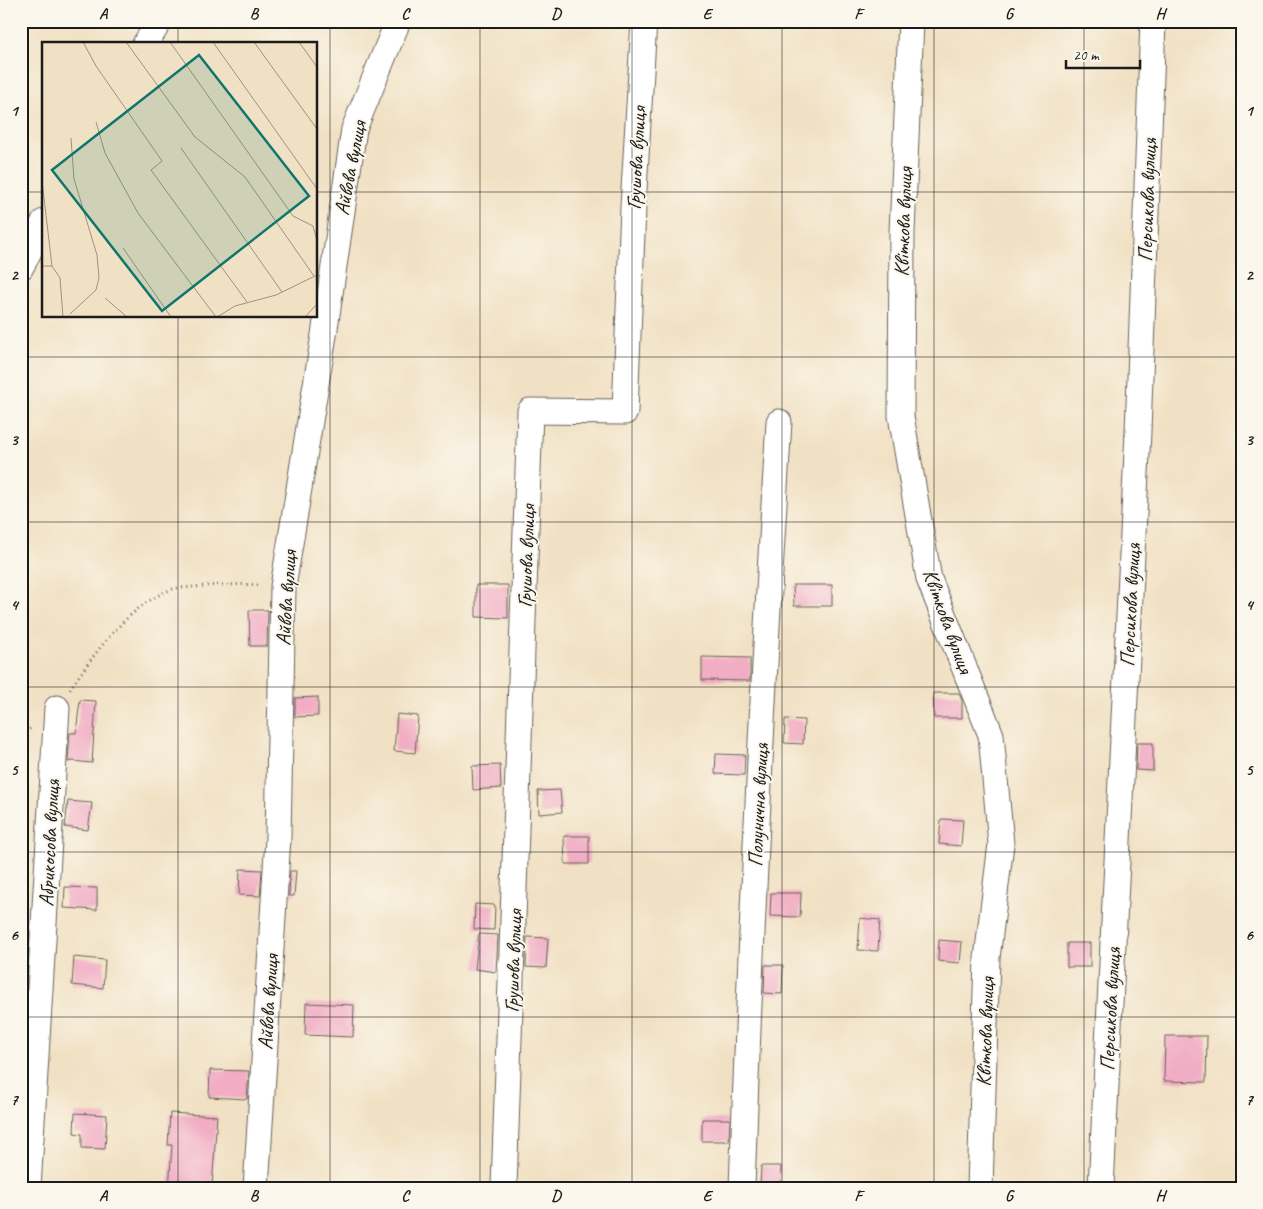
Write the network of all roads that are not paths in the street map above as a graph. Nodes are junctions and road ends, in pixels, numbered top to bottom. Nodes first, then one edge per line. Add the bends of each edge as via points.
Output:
1 (160, 21) edge
2 (398, 21) edge
3 (644, 21) edge
4 (911, 21) edge
5 (1153, 21) edge
6 (146, 42) edge
7 (42, 226) edge
8 (21, 267) edge
9 (779, 422) dead end
10 (57, 708) road end
11 (28, 1188) edge
12 (256, 1188) edge
13 (504, 1188) edge
14 (742, 1188) edge
15 (980, 1188) edge
16 (1101, 1188) edge

1 - 6 street
2 - 12 street, Айвова вулиця via 354,129 283,586 278,837
3 - 13 street, Грушова вулиця via 625,412 530,411
4 - 15 street, Квіткова вулиця via 902,232 901,416 928,579 991,735 1001,844 987,958
5 - 16 street, Персикова вулиця via 1138,432
7 - 8 street
9 - 14 street, Полунична вулиця via 750,963
10 - 11 street, Абрикосова вулиця

